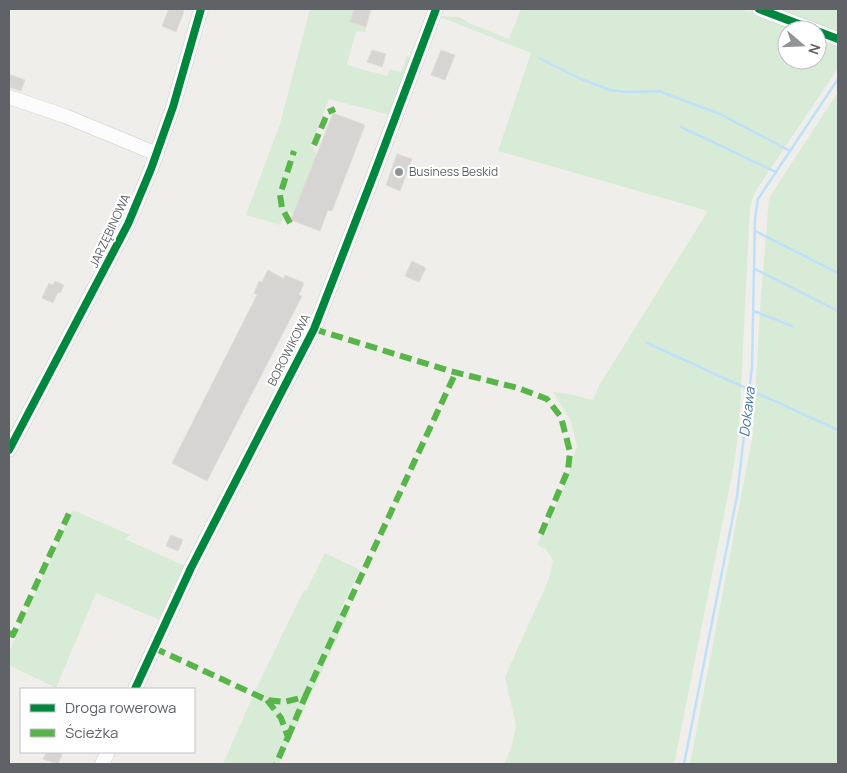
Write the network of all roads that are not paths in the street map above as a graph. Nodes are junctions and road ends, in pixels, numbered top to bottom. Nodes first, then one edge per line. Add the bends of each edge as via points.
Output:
1 (201, 9) edge
2 (436, 9) edge
3 (759, 9) edge
4 (838, 39) edge
5 (9, 97) edge
6 (157, 154) junction
7 (9, 450) edge
8 (136, 688) edge

1 - 6 street, JARZĘBINOWA
2 - 8 street, BOROWIKOWA via 314,329 191,568
3 - 4 street
5 - 6 street
6 - 7 street, JARZĘBINOWA via 128,224

